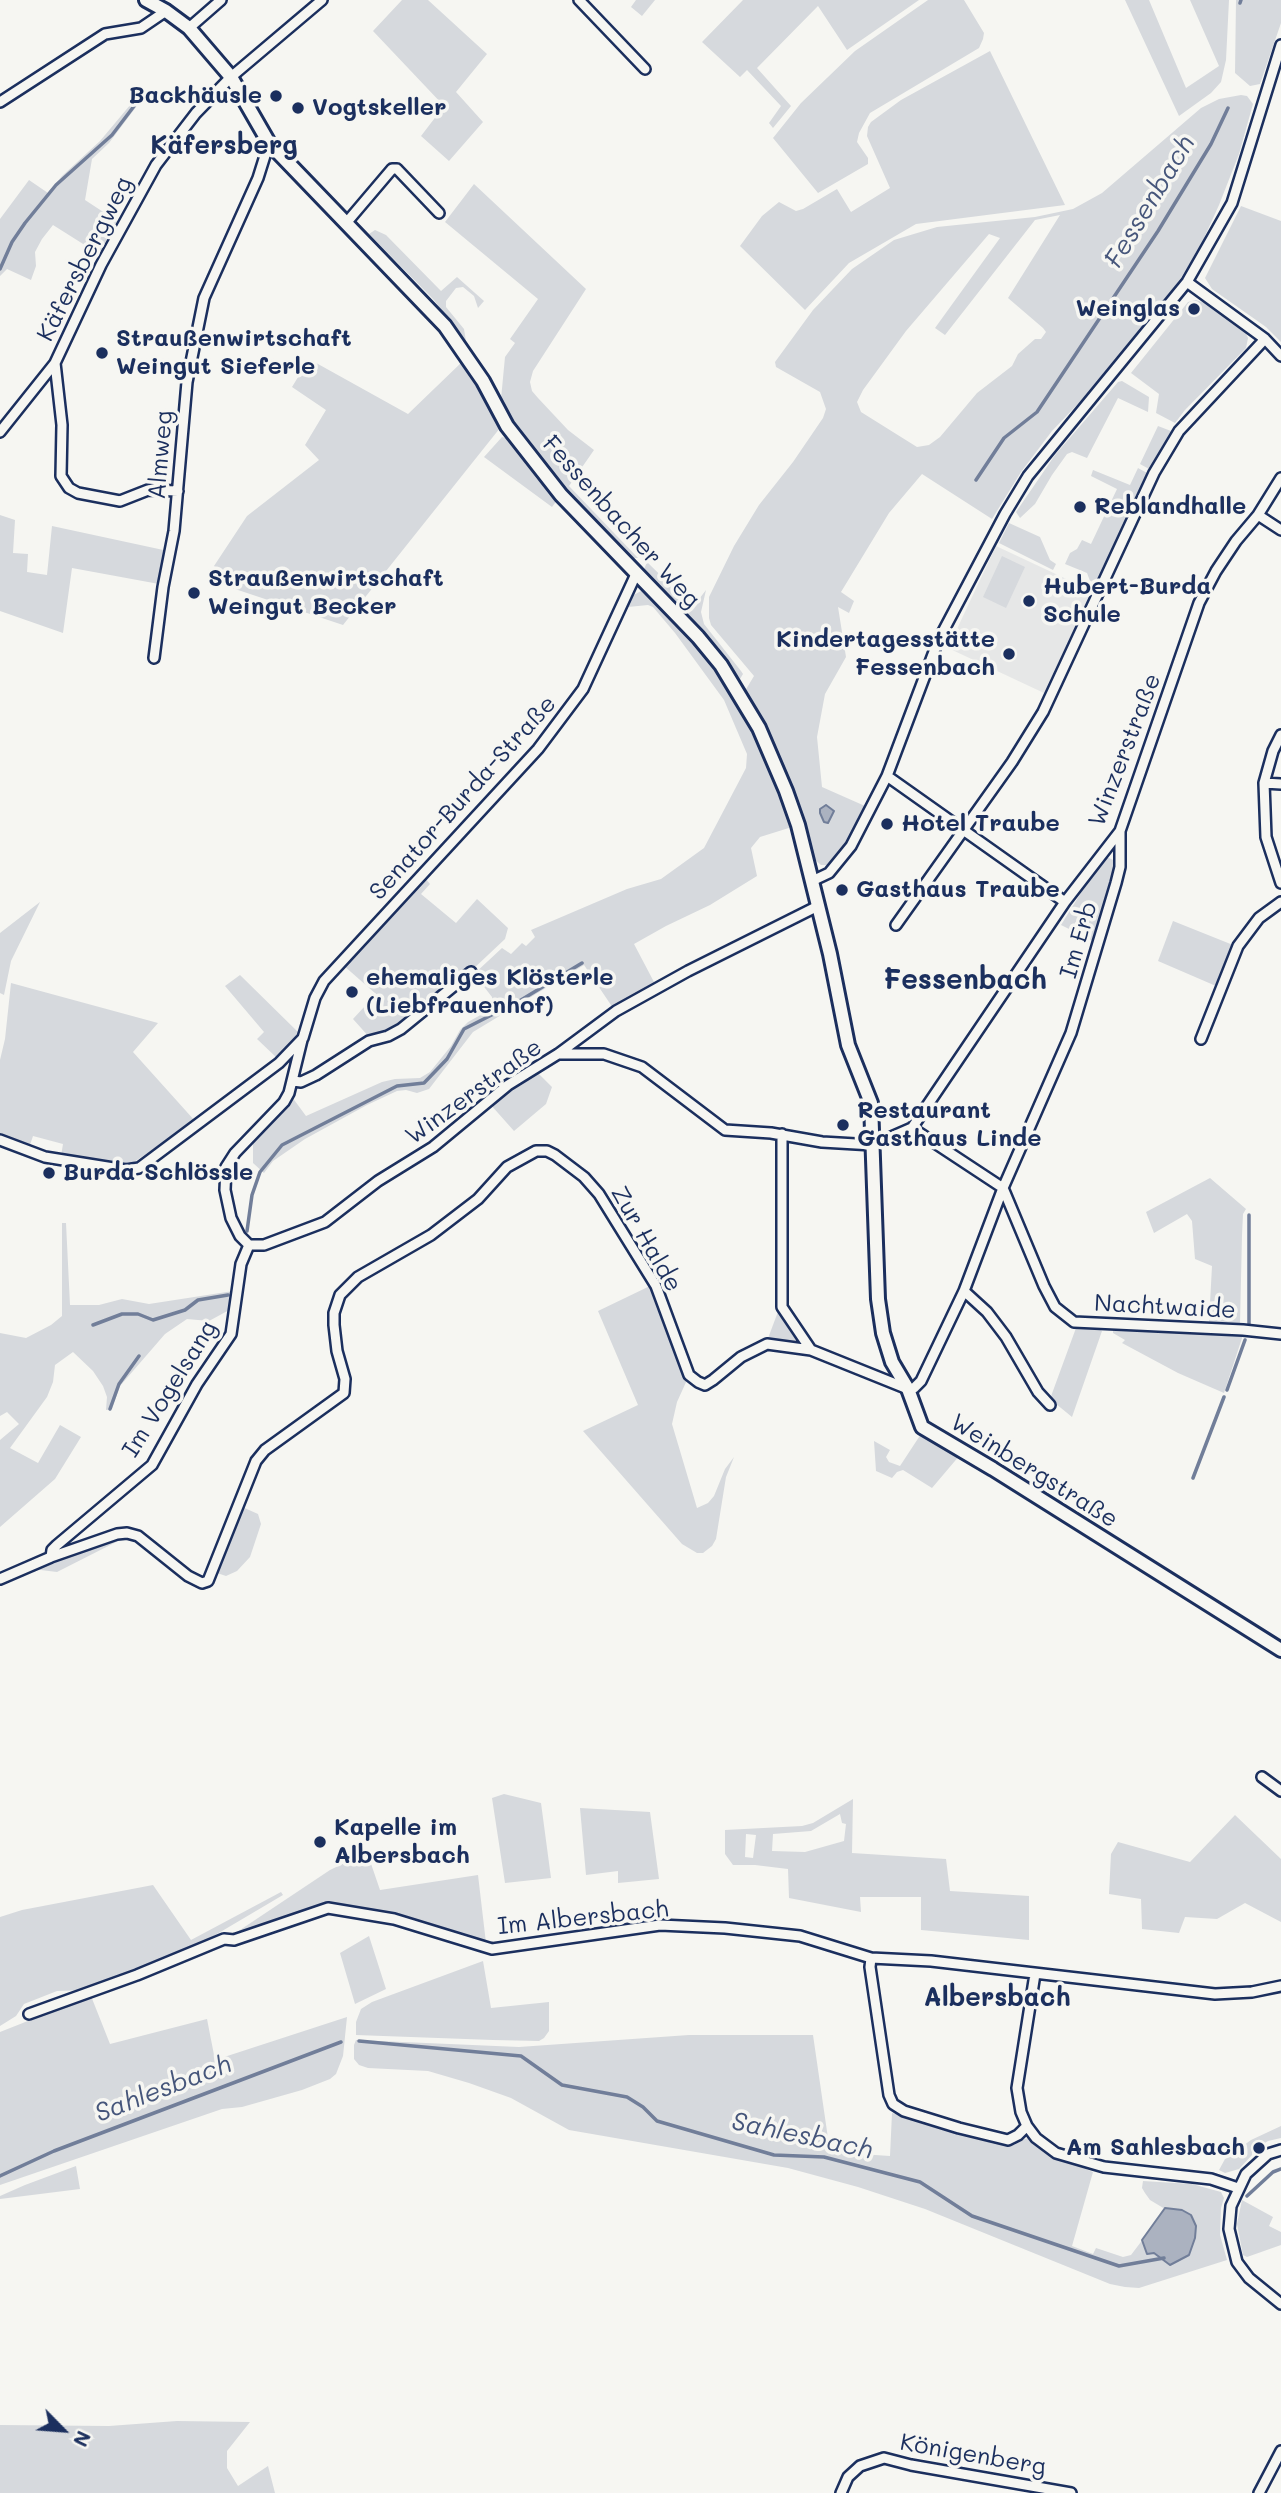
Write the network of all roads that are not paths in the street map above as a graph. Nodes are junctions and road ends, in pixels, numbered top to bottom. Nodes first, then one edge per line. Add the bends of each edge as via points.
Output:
1 (146, 0) edge
2 (221, 0) edge
3 (322, 0) edge
4 (579, 0) edge
5 (166, 11) junction
6 (189, 28) junction
7 (1281, 45) edge
8 (645, 69) dead end
9 (231, 77) junction
10 (0, 102) edge
11 (269, 143) junction
12 (439, 213) dead end
13 (347, 222) junction
14 (1187, 282) junction
15 (1265, 339) junction
16 (1281, 356) edge
17 (55, 363) junction
18 (0, 432) edge
19 (1281, 478) edge
20 (178, 491) junction
21 (1258, 515) junction
22 (1281, 530) edge
23 (637, 572) junction
24 (153, 658) dead end
25 (1281, 736) edge
26 (887, 776) junction
27 (1264, 783) junction
28 (1281, 785) edge
29 (962, 830) junction
30 (1120, 831) junction
31 (812, 881) junction
32 (1281, 883) edge
33 (1065, 902) junction
34 (1281, 902) edge
35 (818, 906) junction
36 (896, 925) dead end
37 (471, 972) dead end
38 (303, 1038) junction
39 (1201, 1039) dead end
40 (558, 1054) junction
41 (279, 1063) junction
42 (293, 1081) junction
43 (912, 1128) junction
44 (782, 1135) junction
45 (0, 1140) edge
46 (873, 1145) junction
47 (1003, 1188) junction
48 (248, 1245) junction
49 (358, 1277) joint
50 (964, 1291) junction
51 (1281, 1334) edge
52 (811, 1350) junction
53 (908, 1389) junction
54 (1050, 1405) dead end
55 (51, 1558) junction
56 (0, 1579) edge
57 (1281, 1650) edge
58 (1262, 1777) dead end
59 (1281, 1791) edge
60 (870, 1958) junction
61 (1035, 1974) junction
62 (1281, 1986) edge
63 (29, 2014) dead end
64 (1027, 2126) junction
65 (1281, 2150) edge
66 (1238, 2188) junction
67 (1281, 2304) edge
68 (1281, 2451) edge
69 (841, 2493) edge
70 (1071, 2493) edge
71 (1259, 2493) edge

1 - 5 street, Fessenbacher Weg
2 - 6 street
3 - 9 street, Käfersbergweg
4 - 8 street
5 - 6 street, Fessenbacher Weg
5 - 10 street via 141,28 105,34
6 - 9 street, Fessenbacher Weg
7 - 14 street via 1232,203
9 - 11 street, Fessenbacher Weg
9 - 17 street, Käfersbergweg via 196,113 150,173
11 - 13 street, Fessenbacher Weg
11 - 20 street, Almweg via 204,298 187,382
12 - 13 street via 392,169
13 - 23 street, Fessenbacher Weg via 445,326 508,426 553,485
14 - 15 street
14 - 26 street via 1028,476 938,641
15 - 16 street
15 - 29 street via 1179,431 1154,473 1043,712
17 - 18 street, Käfersbergweg
17 - 20 street, Käfersbergweg via 62,425 61,476 69,488 120,501 148,490
19 - 21 street, Winzerstraße
20 - 24 street, Almweg
21 - 22 street
21 - 30 street, Winzerstraße via 1236,541 1199,603
23 - 31 street, Fessenbacher Weg via 721,665 760,728 786,791
23 - 38 street, Senator-Burda-Straße via 583,689 538,749 324,981
25 - 27 street
26 - 29 street
26 - 31 street via 840,862
27 - 28 street
27 - 32 street via 1266,837
29 - 33 street
29 - 36 street
30 - 33 street, Winzerstraße
30 - 47 street, Im Erb via 1120,867 1072,1033
31 - 35 street, Weinbergstraße
33 - 43 street, Winzerstraße
34 - 39 street via 1259,918 1238,946
35 - 40 street via 659,986
35 - 46 street, Weinbergstraße via 848,1045 871,1103
37 - 42 street via 401,1029 369,1041 301,1082
38 - 41 street, Senator-Burda-Straße
38 - 42 street, Senator-Burda-Straße
40 - 44 street, Winzerstraße via 604,1054 642,1067 725,1130
40 - 48 street, Winzerstraße via 508,1085 433,1147 325,1222 264,1245
41 - 42 street
41 - 45 street, Senator-Burda-Straße via 139,1168 45,1157
42 - 48 street via 284,1102 226,1167 225,1190 232,1218
43 - 46 street, Winzerstraße
43 - 47 street
44 - 46 street, Winzerstraße
44 - 52 street via 782,1307
46 - 53 street, Weinbergstraße via 878,1299 892,1362
47 - 50 street, Im Erb
47 - 51 street, Nachtwaide via 1055,1307 1074,1322
48 - 55 street, Im Vogelsang via 240,1264 231,1334 152,1465 57,1545
49 - 52 street, Zur Halde via 431,1235 478,1199 515,1161 547,1151 584,1177 599,1194 656,1286 689,1375 698,1382 705,1385 767,1344
49 - 55 street, Im Vogelsang via 340,1295 334,1314 344,1393 256,1461 208,1581 188,1576 138,1536 127,1533
50 - 53 street, Im Erb via 921,1381
50 - 54 street via 1006,1337
52 - 53 street, Zur Halde
53 - 57 street, Weinbergstraße via 922,1427
55 - 56 street, Im Vogelsang
58 - 59 street
60 - 61 street, Im Albersbach
60 - 63 street, Im Albersbach via 800,1936 660,1925 492,1949 394,1919 328,1908 234,1940 224,1939
60 - 64 street via 893,2104 1008,2140
61 - 62 street, Im Albersbach via 1215,1994
61 - 64 street via 1017,2088
64 - 66 street via 1056,2153 1104,2167 1211,2179
65 - 66 street via 1268,2154
66 - 67 street via 1229,2229 1237,2262
68 - 71 street
69 - 70 street, Königenberg via 859,2466 884,2458

